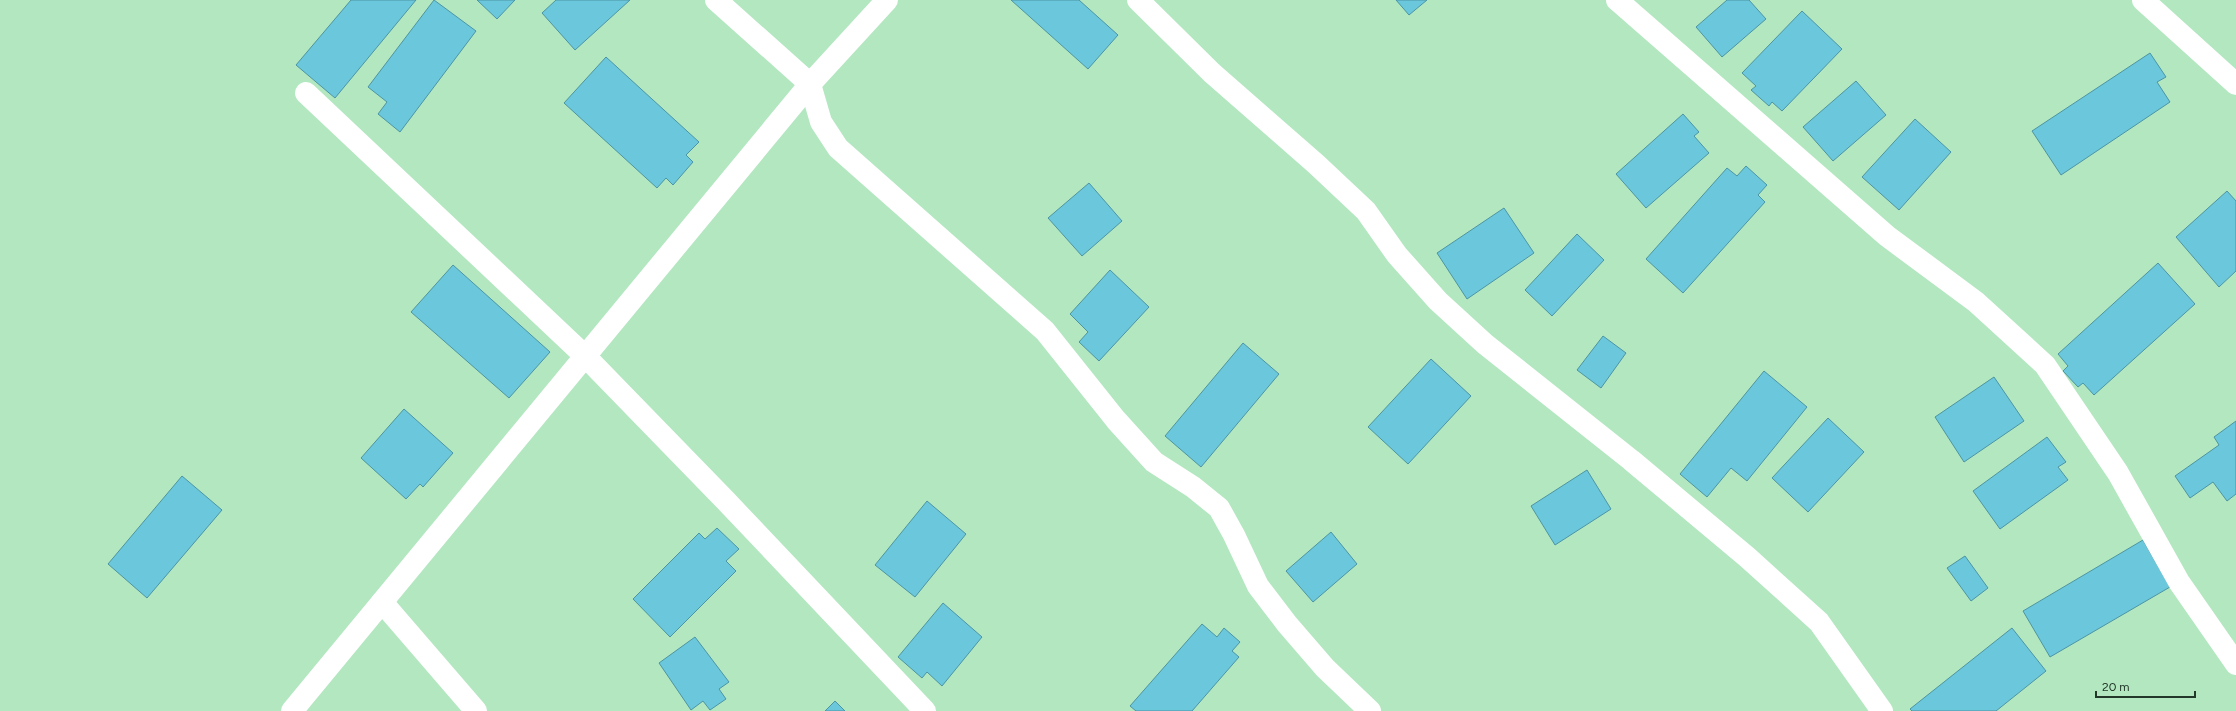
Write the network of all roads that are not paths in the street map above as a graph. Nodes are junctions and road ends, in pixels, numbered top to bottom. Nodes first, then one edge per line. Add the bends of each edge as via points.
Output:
1 (716, 0) edge
2 (887, 0) edge
3 (1138, 0) edge
4 (1617, 0) edge
5 (2143, 0) edge
6 (810, 84) junction
7 (2236, 84) edge
8 (306, 93) dead end
9 (586, 357) junction
10 (382, 602) junction
11 (2236, 664) edge
12 (292, 711) edge
13 (476, 711) edge
14 (925, 711) edge
15 (1370, 711) edge
16 (1882, 711) edge

1 - 6 street
2 - 6 street
3 - 16 street via 1212,73 1366,211 1397,255 1438,301 1485,344 1631,460 1741,552 1819,622
4 - 11 street via 1887,236 1976,302 2045,365 2118,473 2179,582
5 - 7 street
6 - 9 street
6 - 15 street via 821,122 838,148 1045,331 1116,420 1154,462 1193,487 1219,508 1258,586 1325,668
8 - 9 street
9 - 10 street
9 - 14 street via 732,506
10 - 12 street
10 - 13 street

